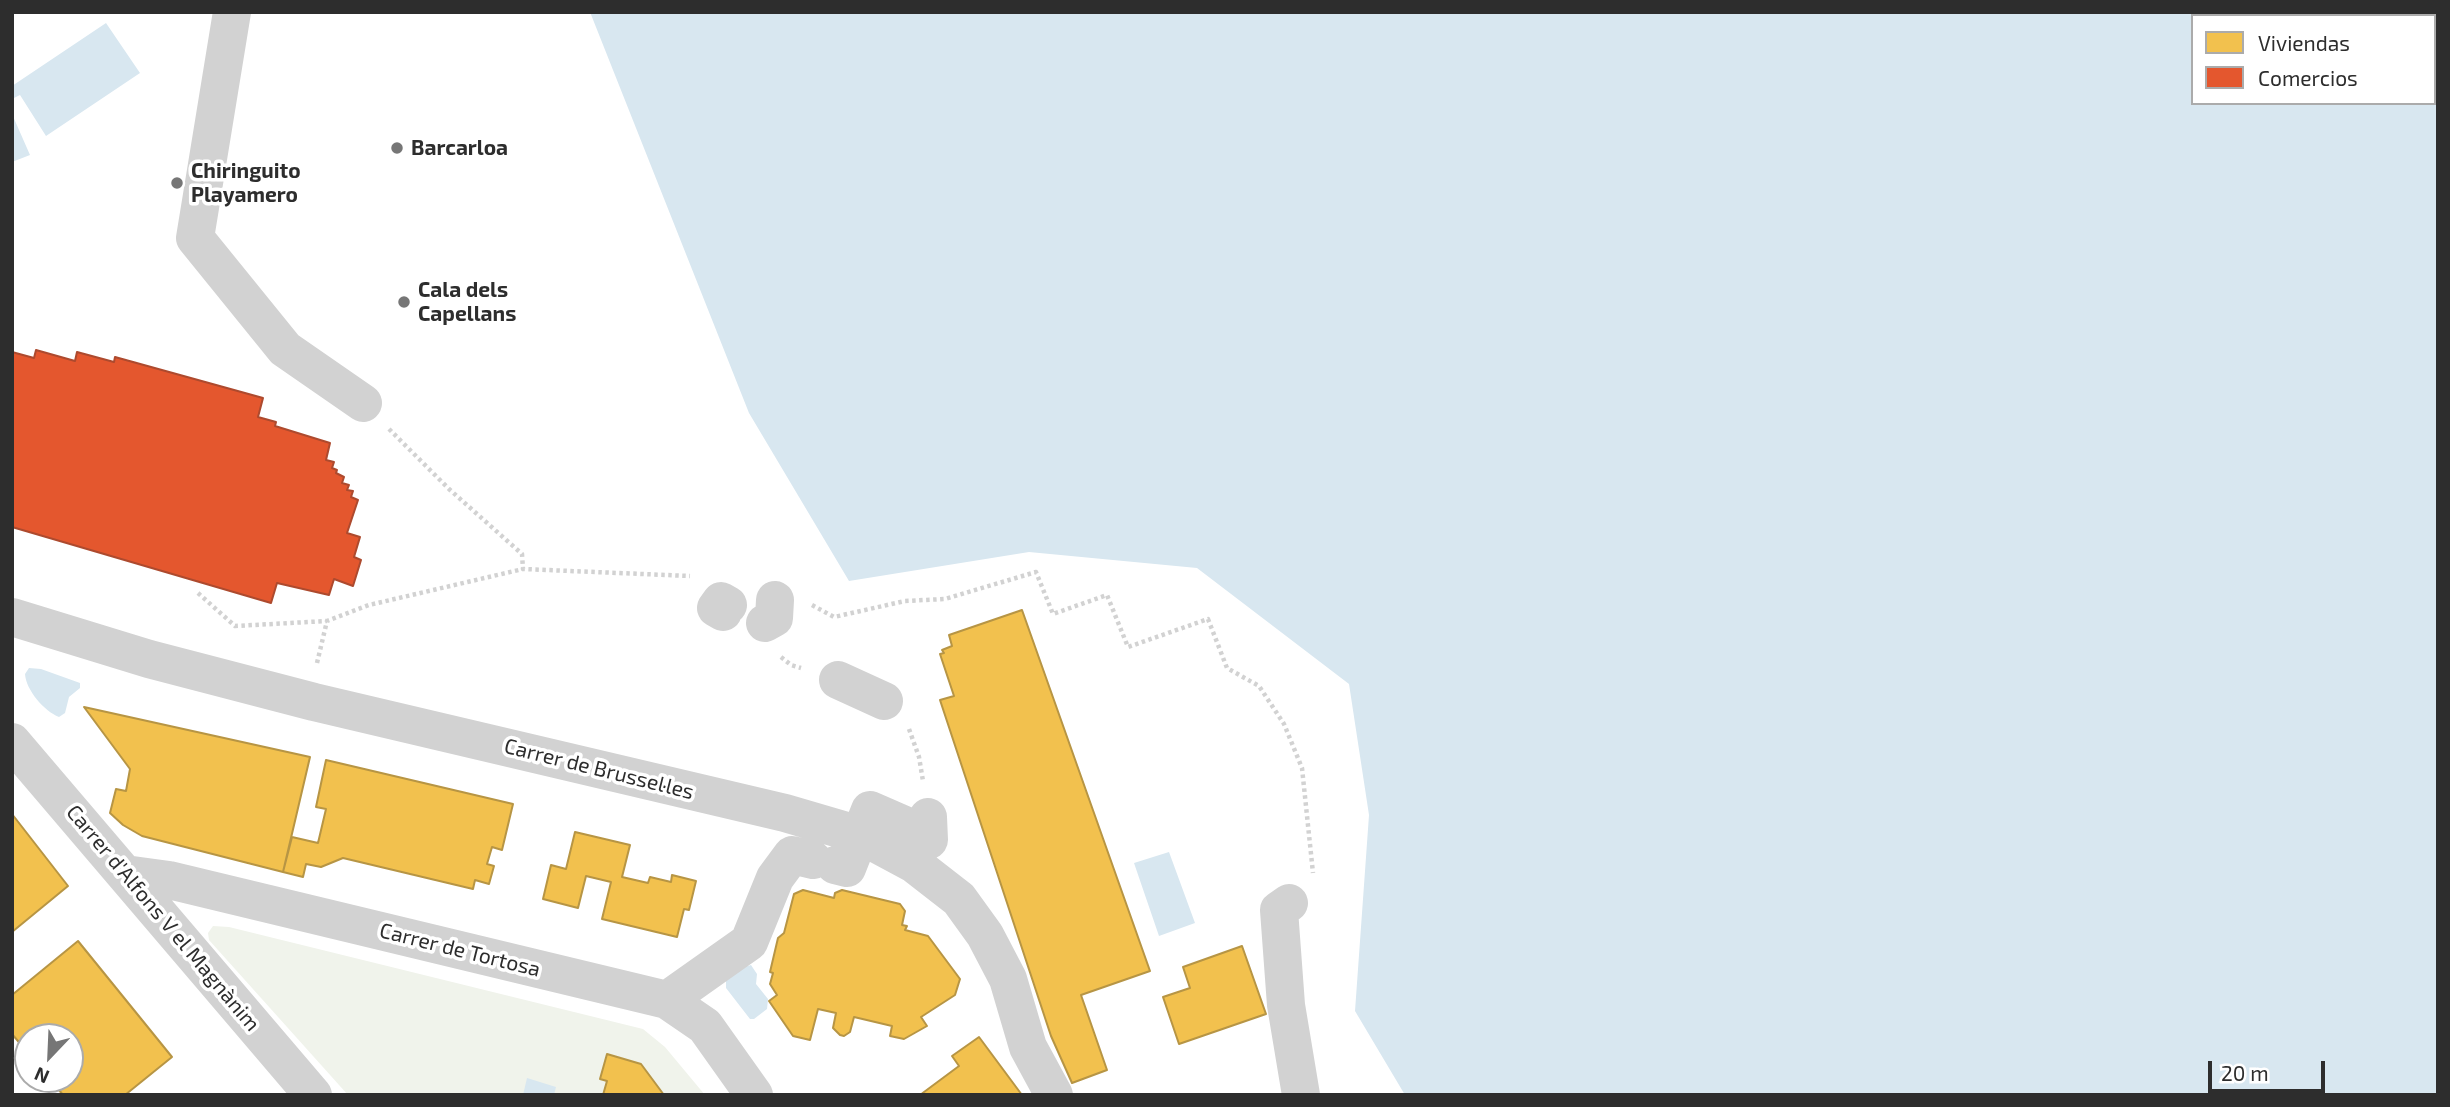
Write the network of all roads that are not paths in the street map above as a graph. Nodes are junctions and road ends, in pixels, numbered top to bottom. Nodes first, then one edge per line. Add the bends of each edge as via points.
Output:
1 (232, 12) edge
2 (363, 403) road end
3 (15, 621) edge
4 (838, 680) dead end
5 (884, 701) dead end
6 (12, 742) edge
7 (12, 761) edge
8 (45, 780) junction
9 (925, 799) road end
10 (860, 835) junction
11 (125, 874) junction
12 (1289, 903) road end
13 (667, 1000) junction
14 (313, 1095) edge
15 (754, 1095) edge
16 (1054, 1095) edge
17 (1301, 1095) edge

1 - 2 street via 195,238 285,349
3 - 10 street, Carrer de Brussel·les via 301,699 785,813
4 - 5 street
6 - 8 street, Carrer d'Alfons V el Magnànim
7 - 8 street
8 - 11 street, Carrer d'Alfons V el Magnànim
9 - 10 street via 929,840 870,810
10 - 13 street via 847,868 792,855 775,878 749,942
10 - 16 street, Carrer de Brussel·les via 914,864 959,900 985,935 1008,979 1028,1047
11 - 13 street, Carrer de Tortosa via 169,880
11 - 14 street, Carrer d'Alfons V el Magnànim
12 - 17 street via 1279,910 1286,1005
13 - 15 street, Carrer de Tortosa via 705,1026

